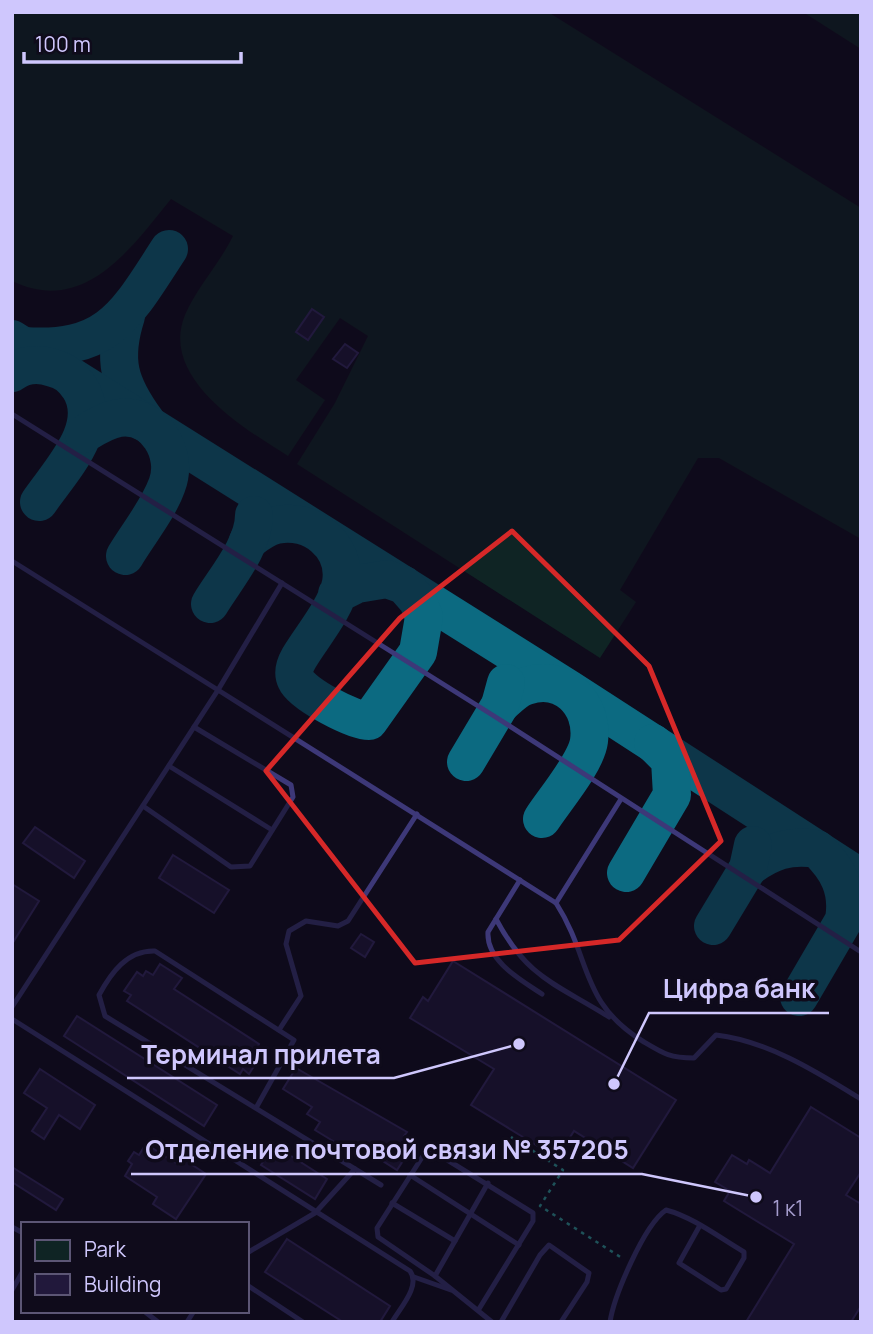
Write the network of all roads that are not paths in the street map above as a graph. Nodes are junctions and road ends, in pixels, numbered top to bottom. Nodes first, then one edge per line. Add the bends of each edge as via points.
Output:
1 (12, 414) edge
2 (12, 561) edge
3 (282, 583) junction
4 (218, 690) junction
5 (194, 727) junction
6 (169, 766) junction
7 (621, 799) junction
8 (143, 806) junction
9 (417, 814) junction
10 (272, 830) junction
11 (520, 880) junction
12 (556, 903) junction
13 (496, 919) junction
14 (861, 952) edge
15 (542, 994) dead end
16 (12, 1007) edge
17 (611, 1018) junction
18 (12, 1019) edge
19 (279, 1030) junction
20 (861, 1100) edge
21 (256, 1108) junction
22 (355, 1169) junction
23 (410, 1175) junction
24 (488, 1183) junction
25 (381, 1185) dead end
26 (392, 1203) junction
27 (315, 1213) junction
28 (471, 1214) junction
29 (699, 1227) junction
30 (454, 1241) junction
31 (519, 1245) junction
32 (248, 1252) edge
33 (21, 1274) edge
34 (435, 1276) junction
35 (414, 1277) junction
36 (248, 1286) edge
37 (12, 1290) edge
38 (454, 1290) junction
39 (479, 1309) junction
40 (303, 1322) edge
41 (392, 1322) edge
42 (492, 1322) edge
43 (501, 1322) edge
44 (561, 1322) edge
45 (610, 1322) edge

1 - 3 lane
2 - 4 lane
3 - 4 lane
3 - 7 lane
4 - 5 lane
4 - 9 lane
5 - 6 lane
5 - 10 lane via 291,785 293,797
6 - 8 lane
6 - 10 lane
7 - 12 lane
7 - 14 lane
8 - 10 lane via 231,867 250,866
8 - 16 lane
9 - 11 lane
9 - 19 lane via 344,925 306,920 289,931 286,944 301,996
11 - 12 lane
11 - 13 lane
12 - 17 lane via 591,986
13 - 15 lane via 488,932 490,950
13 - 17 lane via 512,949 545,982
17 - 20 lane via 671,1058 694,1058 716,1035 741,1038
18 - 27 lane
19 - 21 lane via 294,1040
19 - 21 lane via 155,951 116,966 99,995 101,1010 111,1021
21 - 22 lane
22 - 25 lane
22 - 27 lane
23 - 24 lane via 431,1147
23 - 26 lane
23 - 28 lane
24 - 28 lane
24 - 31 lane via 533,1213
26 - 30 lane
26 - 34 lane via 377,1228 377,1237
27 - 32 lane
27 - 35 lane via 410,1270
28 - 30 lane
28 - 31 lane
29 - 29 lane via 745,1254 725,1290 678,1261
29 - 45 lane via 663,1212 617,1290
30 - 34 lane
31 - 39 lane
33 - 37 lane
34 - 38 lane
35 - 38 lane
35 - 41 lane
36 - 40 lane
38 - 39 lane
39 - 42 lane
43 - 44 lane via 549,1245 589,1273

